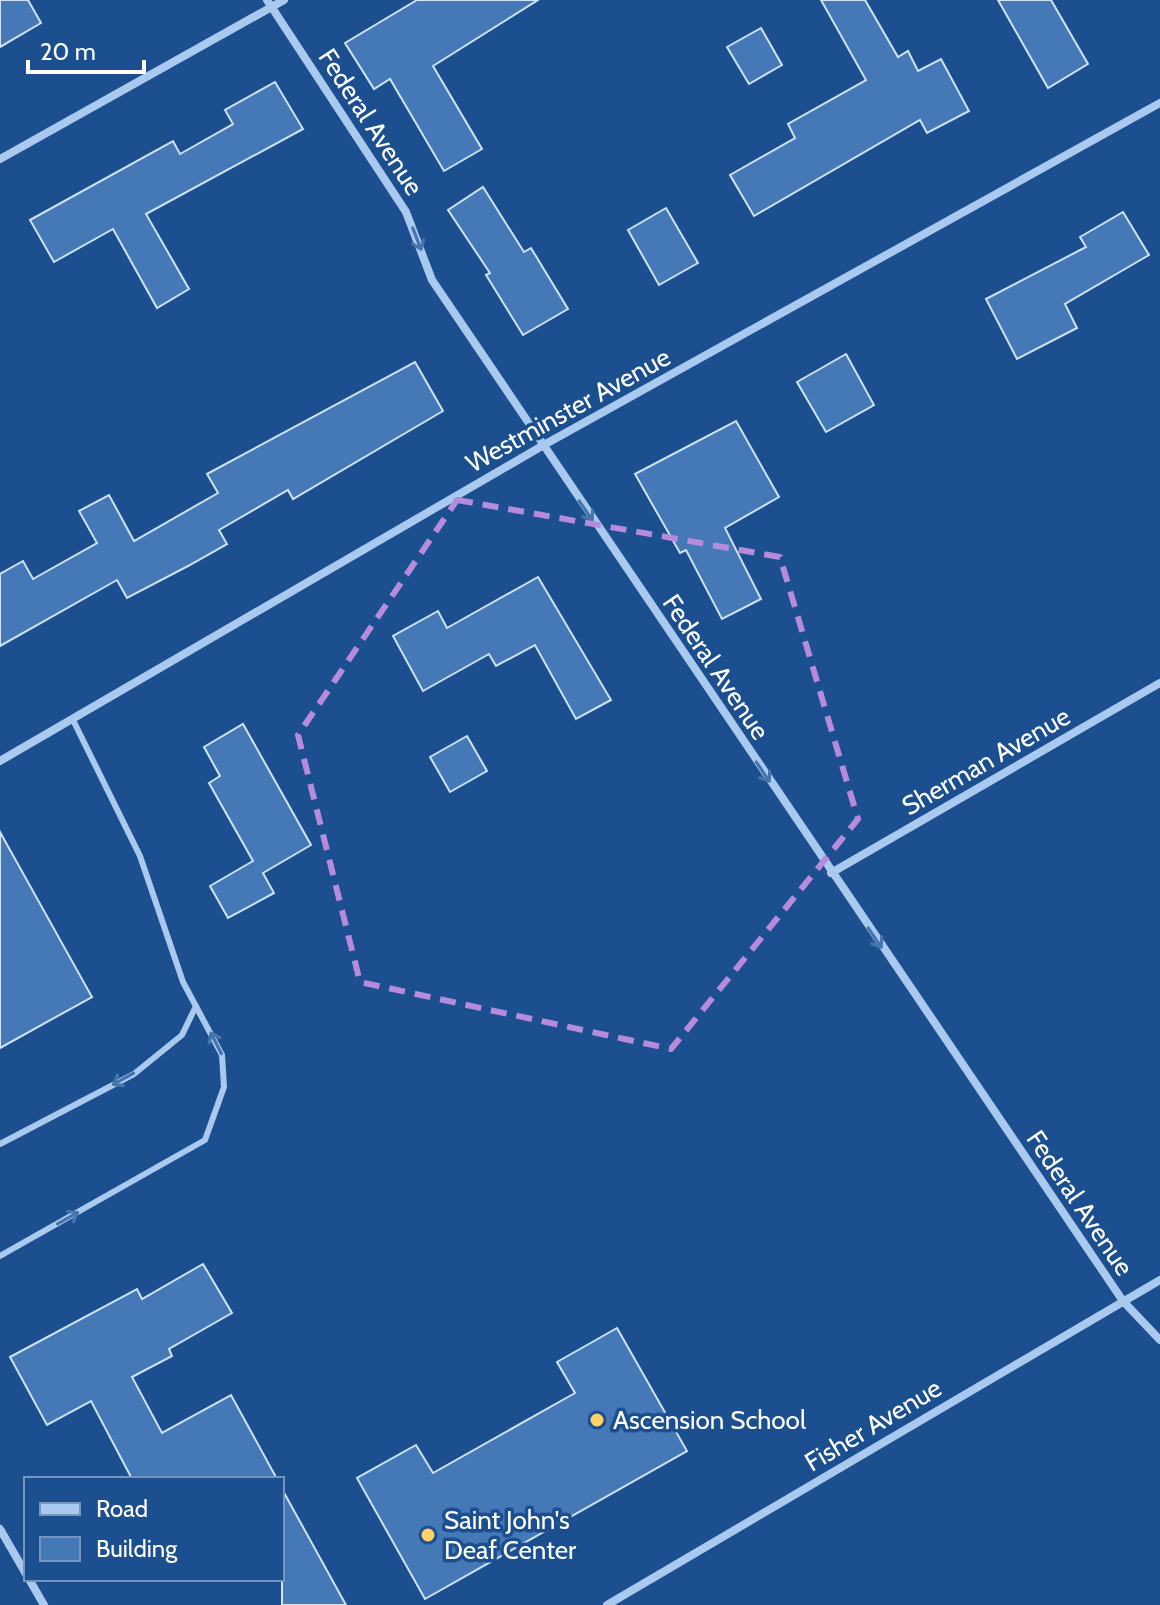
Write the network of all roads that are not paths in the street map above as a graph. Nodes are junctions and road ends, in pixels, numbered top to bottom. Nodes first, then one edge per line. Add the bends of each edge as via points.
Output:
1 (284, 0) edge
2 (270, 4) edge
3 (1160, 103) edge
4 (0, 159) edge
5 (542, 446) junction
6 (1160, 683) edge
7 (73, 720) junction
8 (0, 761) edge
9 (831, 873) junction
10 (196, 1006) junction
11 (0, 1144) edge
12 (0, 1256) edge
13 (1160, 1280) edge
14 (1123, 1301) junction
15 (1160, 1340) edge
16 (0, 1529) edge
17 (24, 1571) edge
18 (30, 1581) edge
19 (44, 1605) edge
20 (607, 1605) edge

1 - 2 street
2 - 4 street
2 -> 5 street, Federal Avenue via 406,212 432,280
3 - 5 street, Westminster Avenue
5 - 7 street, Westminster Avenue
5 -> 9 street, Federal Avenue
6 - 9 street, Sherman Avenue
7 - 8 street, Westminster Avenue
7 - 10 lane via 140,856
9 -> 14 street, Federal Avenue
10 -> 11 lane via 182,1035 134,1074
12 -> 10 lane via 205,1140 224,1087 222,1055
13 - 14 street, Fisher Avenue
14 - 15 street, Federal Avenue
14 - 20 street, Fisher Avenue
16 - 17 street
18 - 19 street

